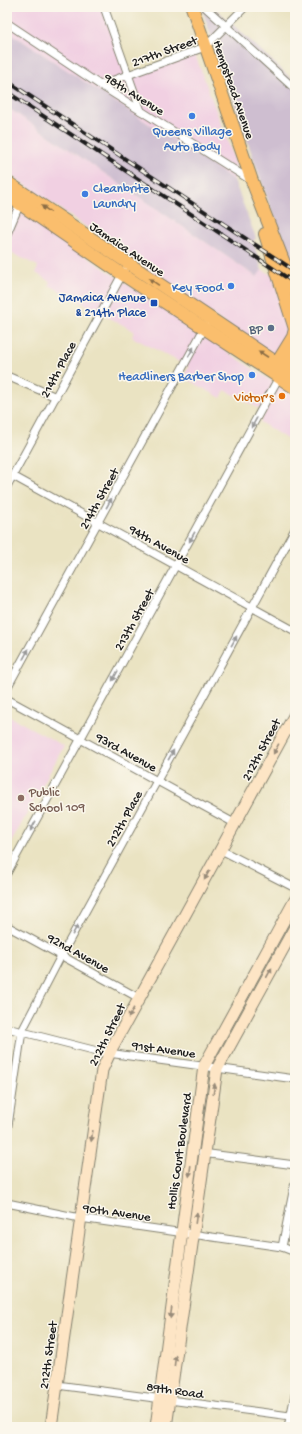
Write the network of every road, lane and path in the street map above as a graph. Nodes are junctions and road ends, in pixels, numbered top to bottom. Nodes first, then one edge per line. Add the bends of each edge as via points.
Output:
1 (104, 7) edge
2 (192, 7) edge
3 (205, 7) edge
4 (245, 7) edge
5 (7, 23) edge
6 (226, 26) junction
7 (206, 48) junction
8 (129, 75) junction
9 (100, 85) junction
10 (295, 89) edge
11 (141, 111) junction
12 (252, 181) junction
13 (7, 182) edge
14 (7, 195) edge
15 (22, 199) junction
16 (7, 234) edge
17 (125, 269) junction
18 (295, 291) edge
19 (207, 324) junction
20 (295, 331) edge
21 (295, 354) edge
22 (7, 376) edge
23 (288, 376) edge
24 (56, 397) junction
25 (13, 476) junction
26 (7, 486) edge
27 (98, 523) junction
28 (295, 529) edge
29 (176, 566) junction
30 (252, 608) junction
31 (295, 631) edge
32 (7, 688) edge
33 (7, 699) edge
34 (295, 714) edge
35 (80, 740) junction
36 (157, 782) junction
37 (236, 824) junction
38 (221, 850) junction
39 (7, 873) edge
40 (295, 888) edge
41 (295, 900) edge
42 (7, 926) edge
43 (295, 927) edge
44 (267, 951) junction
45 (61, 956) junction
46 (279, 957) junction
47 (139, 998) junction
48 (235, 1010) junction
49 (246, 1016) junction
50 (7, 1028) edge
51 (22, 1032) junction
52 (110, 1053) junction
53 (204, 1066) junction
54 (217, 1069) junction
55 (295, 1079) edge
56 (7, 1132) edge
57 (193, 1152) junction
58 (205, 1153) junction
59 (295, 1165) edge
60 (295, 1182) edge
61 (7, 1203) edge
62 (80, 1218) junction
63 (181, 1232) junction
64 (194, 1234) junction
65 (282, 1247) junction
66 (295, 1252) edge
67 (179, 1292) junction
68 (57, 1385) junction
69 (295, 1395) edge
70 (165, 1399) junction
71 (290, 1416) junction
72 (51, 1427) edge
73 (156, 1427) edge
74 (166, 1427) edge
75 (288, 1427) edge

1 - 8 street
2 - 7 main road, Hempstead Avenue
3 - 6 street
4 - 6 street, 217th Street
5 - 9 street, 98th Avenue
6 - 7 street, 217th Street
6 - 10 street
7 - 8 street, 217th Street
7 - 12 main road, Hempstead Avenue
8 - 9 street, 217th Street
8 - 11 street
9 - 11 street, 98th Avenue
11 - 12 street, 98th Avenue
12 - 18 main road, Hempstead Avenue
12 - 20 main road, Hempstead Avenue
13 - 15 main road, Jamaica Avenue
14 - 15 main road, Jamaica Avenue
15 - 16 street
15 - 17 main road, Jamaica Avenue
17 - 19 main road, Jamaica Avenue
17 - 24 street, 214th Place
19 - 23 main road, Jamaica Avenue
27 -> 19 street, 214th Street
20 - 23 main road, Hempstead Avenue
21 - 23 main road
22 - 24 street
23 -> 29 street, 213th Street
24 - 25 street, 214th Place
25 - 26 street, 214th Place
25 - 27 street, 94th Avenue
27 - 29 street, 94th Avenue
32 -> 27 street, 214th Street
28 - 30 street, 212th Place
29 - 30 street, 94th Avenue
29 -> 35 street, 213th Street
30 - 31 street, 94th Avenue
36 -> 30 street, 212th Place
33 - 35 street, 93rd Avenue
34 -> 37 main road, 212th Street
35 - 36 street, 93rd Avenue
35 -> 39 street, 213th Street
36 - 37 street, 93rd Avenue
45 -> 36 street, 212th Place
37 - 38 main road, 212th Street
38 - 40 street
38 -> 47 main road, 212th Street
41 - 44 main road, Hollis Court Boulevard
42 - 45 street, 92nd Avenue
43 - 46 main road, Hollis Court Boulevard
44 - 46 main road
44 - 48 main road, Hollis Court Boulevard
45 - 47 street, 92nd Avenue
45 - 51 street, 212th Place
49 -> 46 main road, Hollis Court Boulevard
47 -> 52 main road, 212th Street
48 - 49 main road
48 - 53 main road, Hollis Court Boulevard
49 - 54 main road, Hollis Court Boulevard
50 - 51 street, 91st Avenue
51 - 52 street, 91st Avenue
51 - 56 street, 212th Place
52 - 53 street, 91st Avenue
52 -> 62 main road, 212th Street via 102,1070
53 - 54 street, 91st Avenue
53 - 57 main road, Hollis Court Boulevard
54 - 55 street, 91st Avenue
58 -> 54 main road, Hollis Court Boulevard
57 - 58 street
57 -> 63 main road, Hollis Court Boulevard
58 - 59 street
64 -> 58 main road, Hollis Court Boulevard
60 - 65 street
61 - 62 street, 90th Avenue
62 - 63 street, 90th Avenue
62 - 68 main road, 212th Street
63 - 64 street, 90th Avenue
63 - 67 main road, Hollis Court Boulevard
64 - 65 street, 90th Avenue
64 - 67 main road, Hollis Court Boulevard
65 - 66 street, 90th Avenue
67 - 70 main road, Hollis Court Boulevard
68 - 70 street, 89th Road
68 - 72 main road, 212th Street
69 - 71 street
70 - 71 street, 89th Road
70 - 73 main road, Hollis Court Boulevard
70 - 74 main road, Hollis Court Boulevard
71 - 75 street

